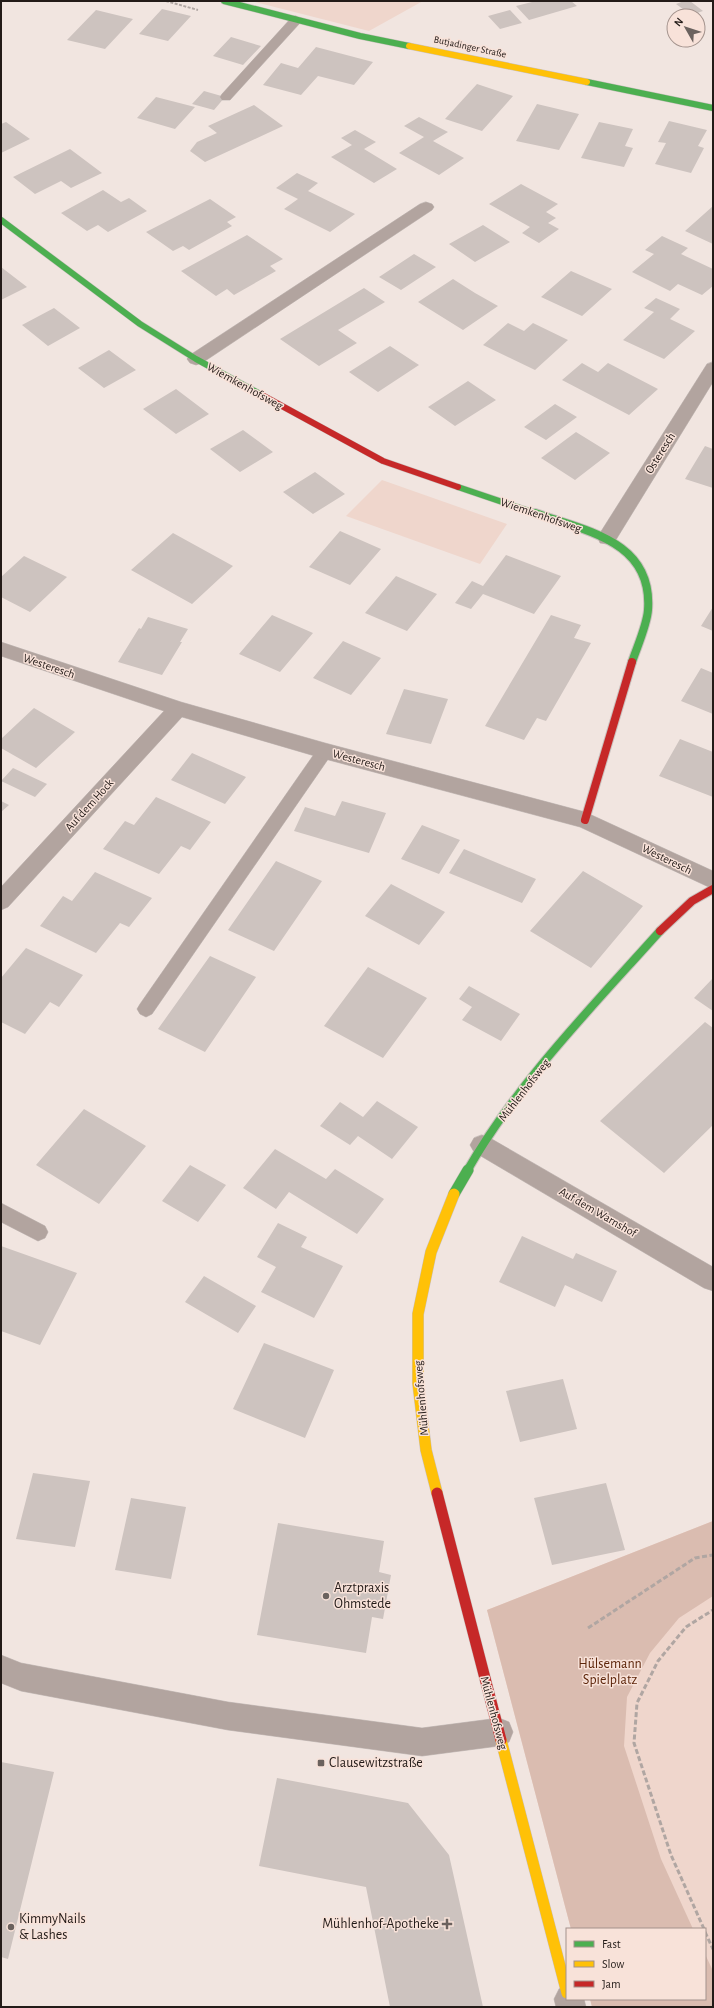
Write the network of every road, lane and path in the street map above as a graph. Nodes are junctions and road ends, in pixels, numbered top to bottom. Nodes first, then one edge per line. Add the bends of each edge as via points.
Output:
1 (224, 1) edge
2 (296, 20) junction
3 (226, 97) dead end
4 (713, 108) edge
5 (426, 207) dead end
6 (1, 220) edge
7 (196, 359) junction
8 (713, 368) edge
9 (607, 538) junction
10 (1, 649) edge
11 (178, 708) junction
12 (325, 751) junction
13 (585, 820) junction
14 (713, 881) edge
15 (713, 889) edge
16 (1, 901) edge
17 (146, 1009) dead end
18 (482, 1145) junction
19 (1, 1212) edge
20 (38, 1232) dead end
21 (713, 1280) edge
22 (713, 1555) edge
23 (713, 1610) edge
24 (588, 1628) dead end
25 (1, 1669) edge
26 (499, 1732) junction
27 (703, 1928) edge
28 (706, 1934) edge
29 (713, 1949) edge
30 (566, 1989) edge

1 - 2 street, Butjadinger Straße
2 - 3 lane
2 - 4 street, Butjadinger Straße via 360,36
5 - 7 street, Wiemkenhofsweg
6 - 7 street, Wiemkenhofsweg via 140,324
7 - 9 street, Wiemkenhofsweg via 383,461
8 - 9 street, Osteresch
9 - 13 street, Wiemkenhofsweg via 630,552 645,570 650,590 648,611
10 - 11 street, Westeresch
11 - 12 street, Westeresch
11 - 16 street, Auf dem Hock
12 - 13 street, Westeresch
12 - 17 lane
13 - 14 street, Westeresch
15 - 18 street, Mühlenhofsweg via 692,901 671,919 570,1031
18 - 21 street, Auf dem Warnshof
18 - 26 street, Mühlenhofsweg via 452,1198 432,1252 418,1314 418,1383 426,1450
19 - 20 lane
22 - 24 path via 695,1558
23 - 27 path via 686,1627 658,1661 637,1703 634,1743 671,1855
25 - 26 street via 28,1678 228,1716 422,1742
26 - 30 street, Mühlenhofsweg
28 - 29 path

